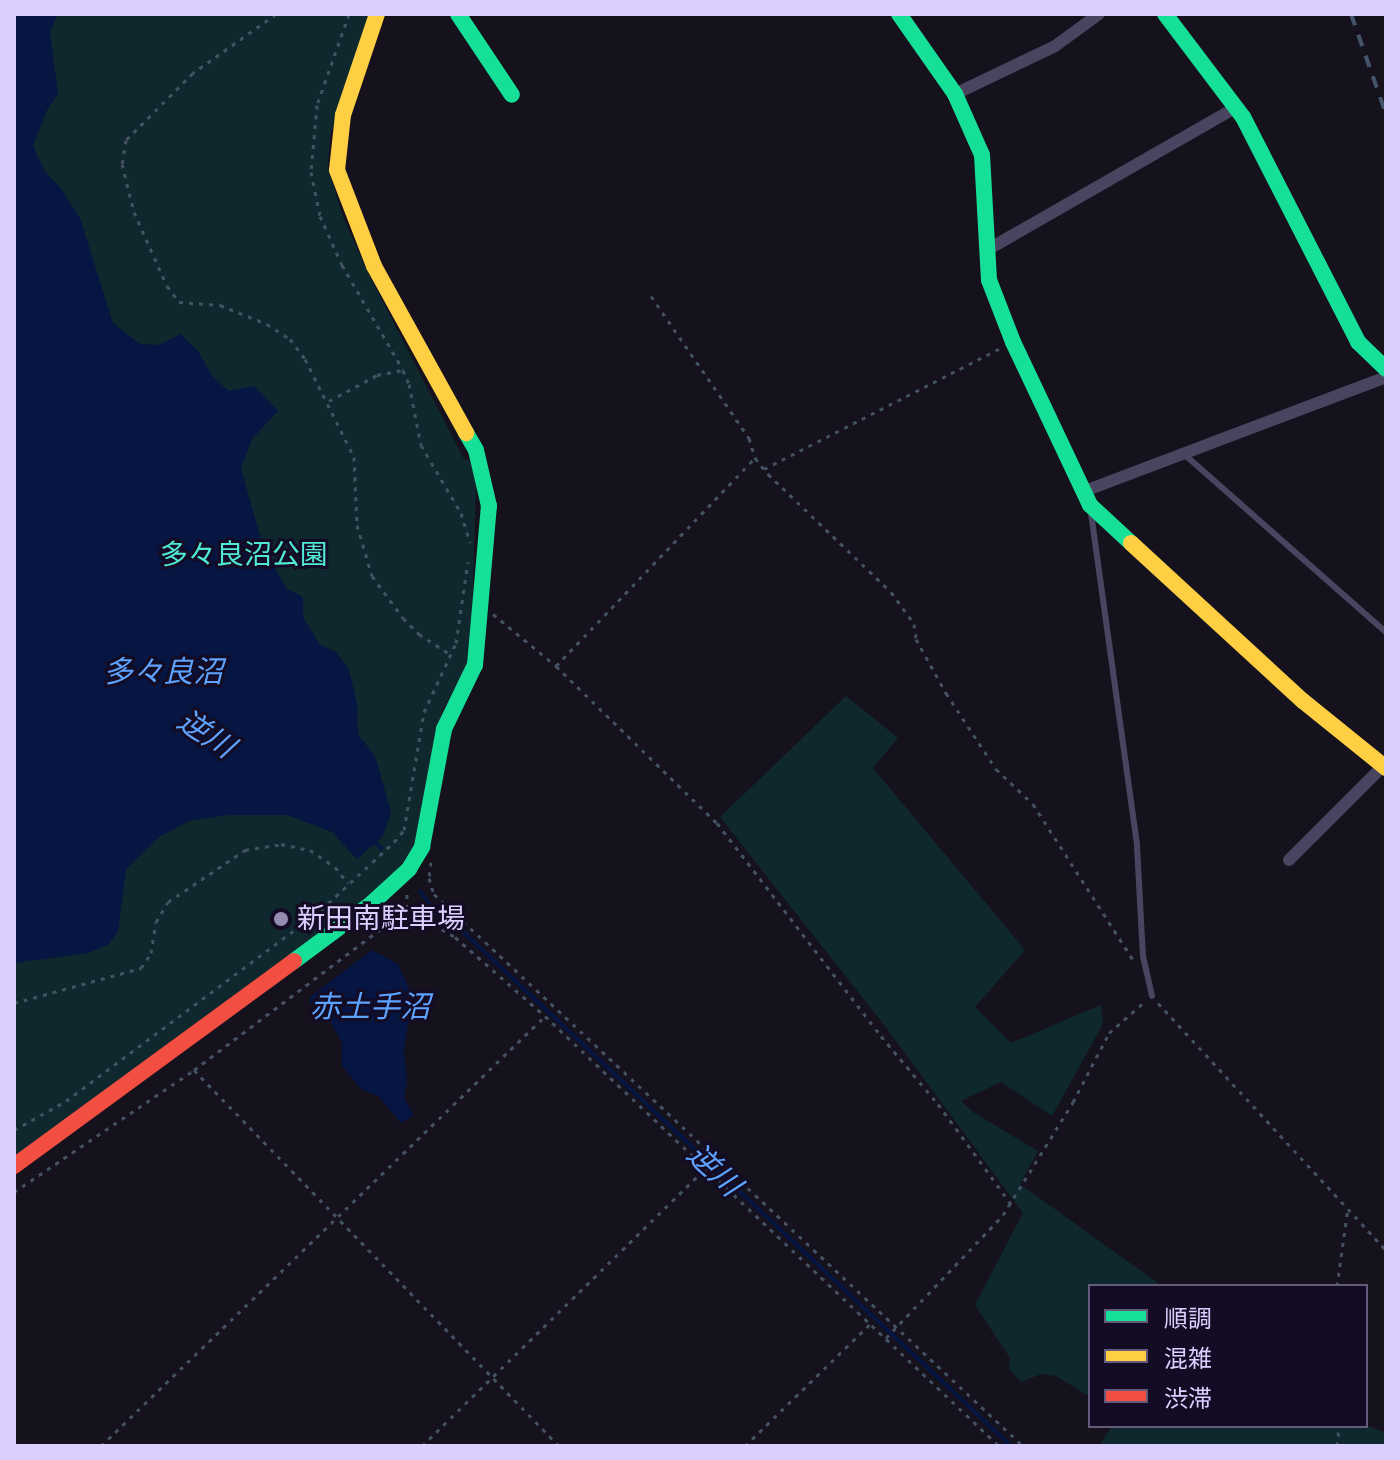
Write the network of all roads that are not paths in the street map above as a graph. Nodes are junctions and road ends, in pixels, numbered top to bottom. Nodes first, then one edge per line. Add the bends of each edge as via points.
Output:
1 (377, 14) edge
2 (899, 14) edge
3 (1099, 14) edge
4 (1165, 14) edge
5 (460, 15) edge
6 (955, 94) junction
7 (512, 95) dead end
8 (1237, 107) junction
9 (987, 250) junction
10 (1386, 369) edge
11 (1386, 377) edge
12 (1183, 453) junction
13 (1086, 498) junction
14 (1386, 632) edge
15 (1384, 767) edge
16 (1289, 860) dead end
17 (1152, 996) road end
18 (14, 1166) edge

1 - 18 street via 343,115 337,170 374,266 476,450 489,506 475,665 444,729 426,832 409,869 371,904
2 - 6 street
3 - 6 street via 1055,46
4 - 8 street
5 - 7 street
6 - 9 street via 982,155
8 - 9 street
8 - 10 street via 1358,342
9 - 13 street via 989,280 1013,342
11 - 12 street
12 - 13 street
12 - 14 lane
13 - 15 street via 1303,701
13 - 17 lane via 1137,846 1146,978
15 - 16 street

